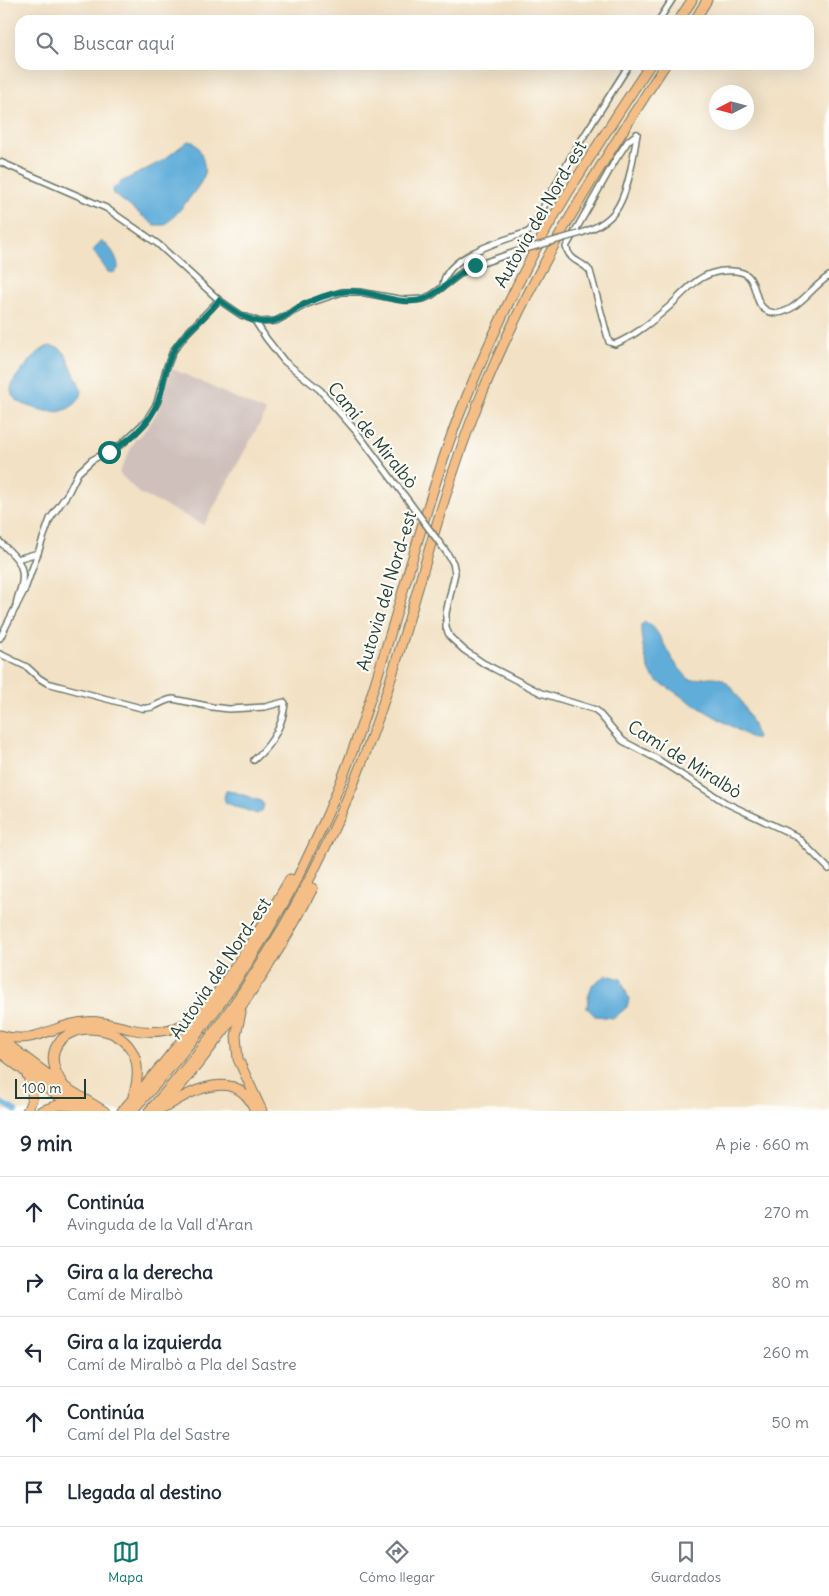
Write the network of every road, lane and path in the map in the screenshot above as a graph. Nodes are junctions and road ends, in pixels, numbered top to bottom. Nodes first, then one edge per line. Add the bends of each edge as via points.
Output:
1 (672, 0) edge
2 (692, 0) edge
3 (707, 0) edge
4 (662, 15) edge
5 (682, 15) edge
6 (698, 15) edge
7 (626, 70) edge
8 (647, 70) edge
9 (662, 70) edge
10 (0, 162) edge
11 (829, 276) edge
12 (443, 286) junction
13 (219, 300) junction
14 (255, 320) junction
15 (0, 542) edge
16 (38, 553) junction
17 (17, 560) junction
18 (16, 609) junction
19 (0, 638) edge
20 (401, 643) junction
21 (0, 654) edge
22 (254, 760) dead end
23 (332, 801) junction
24 (829, 869) edge
25 (244, 1003) junction
26 (207, 1009) junction
27 (0, 1037) edge
28 (0, 1046) edge
29 (0, 1053) edge
30 (26, 1073) junction
31 (64, 1086) junction
32 (132, 1100) junction
33 (73, 1106) junction
34 (28, 1110) edge
35 (41, 1111) edge
36 (82, 1111) edge
37 (93, 1111) edge
38 (105, 1111) edge
39 (122, 1111) edge
40 (132, 1111) edge
41 (149, 1111) edge
42 (159, 1111) edge
43 (255, 1111) edge
44 (262, 1111) edge

1 - 4 street
2 - 5 highway
3 - 6 highway
7 - 12 street via 572,155 532,228 460,261 447,271
8 - 23 highway, Autovia del Nord-est via 546,231 489,345 440,470 377,678
9 - 20 highway, Autovia del Nord-est via 582,195 510,330 455,466
10 - 13 street via 106,208 158,244
11 - 12 street, bridge via 795,306 775,313 761,306 747,275 740,272 711,273 632,335 615,344 610,342 590,271 571,258 566,247 616,159 628,141 638,134 626,192 618,208 601,225 578,234 516,252 468,268
12 - 14 street via 416,300 342,292 307,304 276,321
13 - 14 street
13 - 16 street via 176,346 158,403 146,421 122,444 79,471 50,520
14 - 24 street, Camí de Miralbò, bridge via 281,358 320,390 350,424 447,553 455,572 446,613 450,637 483,663 541,693 596,710 623,741 726,803 796,836
15 - 17 street
16 - 17 street
16 - 18 street
17 - 18 street via 23,575
18 - 19 street
20 - 25 highway via 400,661 383,712 337,835 290,931
20 - 41 highway, Autovia del Nord-est via 357,776 306,889 232,1008
21 - 22 street via 29,668 47,683 145,708 153,708 173,698 229,709 269,707 284,702 274,738
23 - 26 highway via 266,920
23 - 40 highway, Autovia del Nord-est via 298,875 253,954 200,1030
25 - 42 highway
25 - 44 highway via 236,1030 237,1054
26 - 27 highway via 180,1026 158,1032 91,1021 28,1039
26 - 32 highway
27 - 31 main road
28 - 37 main road
29 - 30 main road
30 - 33 main road
30 - 34 highway via 33,1092
31 - 32 highway via 53,1065 59,1042 76,1030 99,1029 120,1038 134,1056 138,1077
31 - 38 main road
32 - 39 highway
33 - 35 highway via 58,1105
33 - 36 main road
42 - 43 highway via 194,1091 220,1085 242,1092

